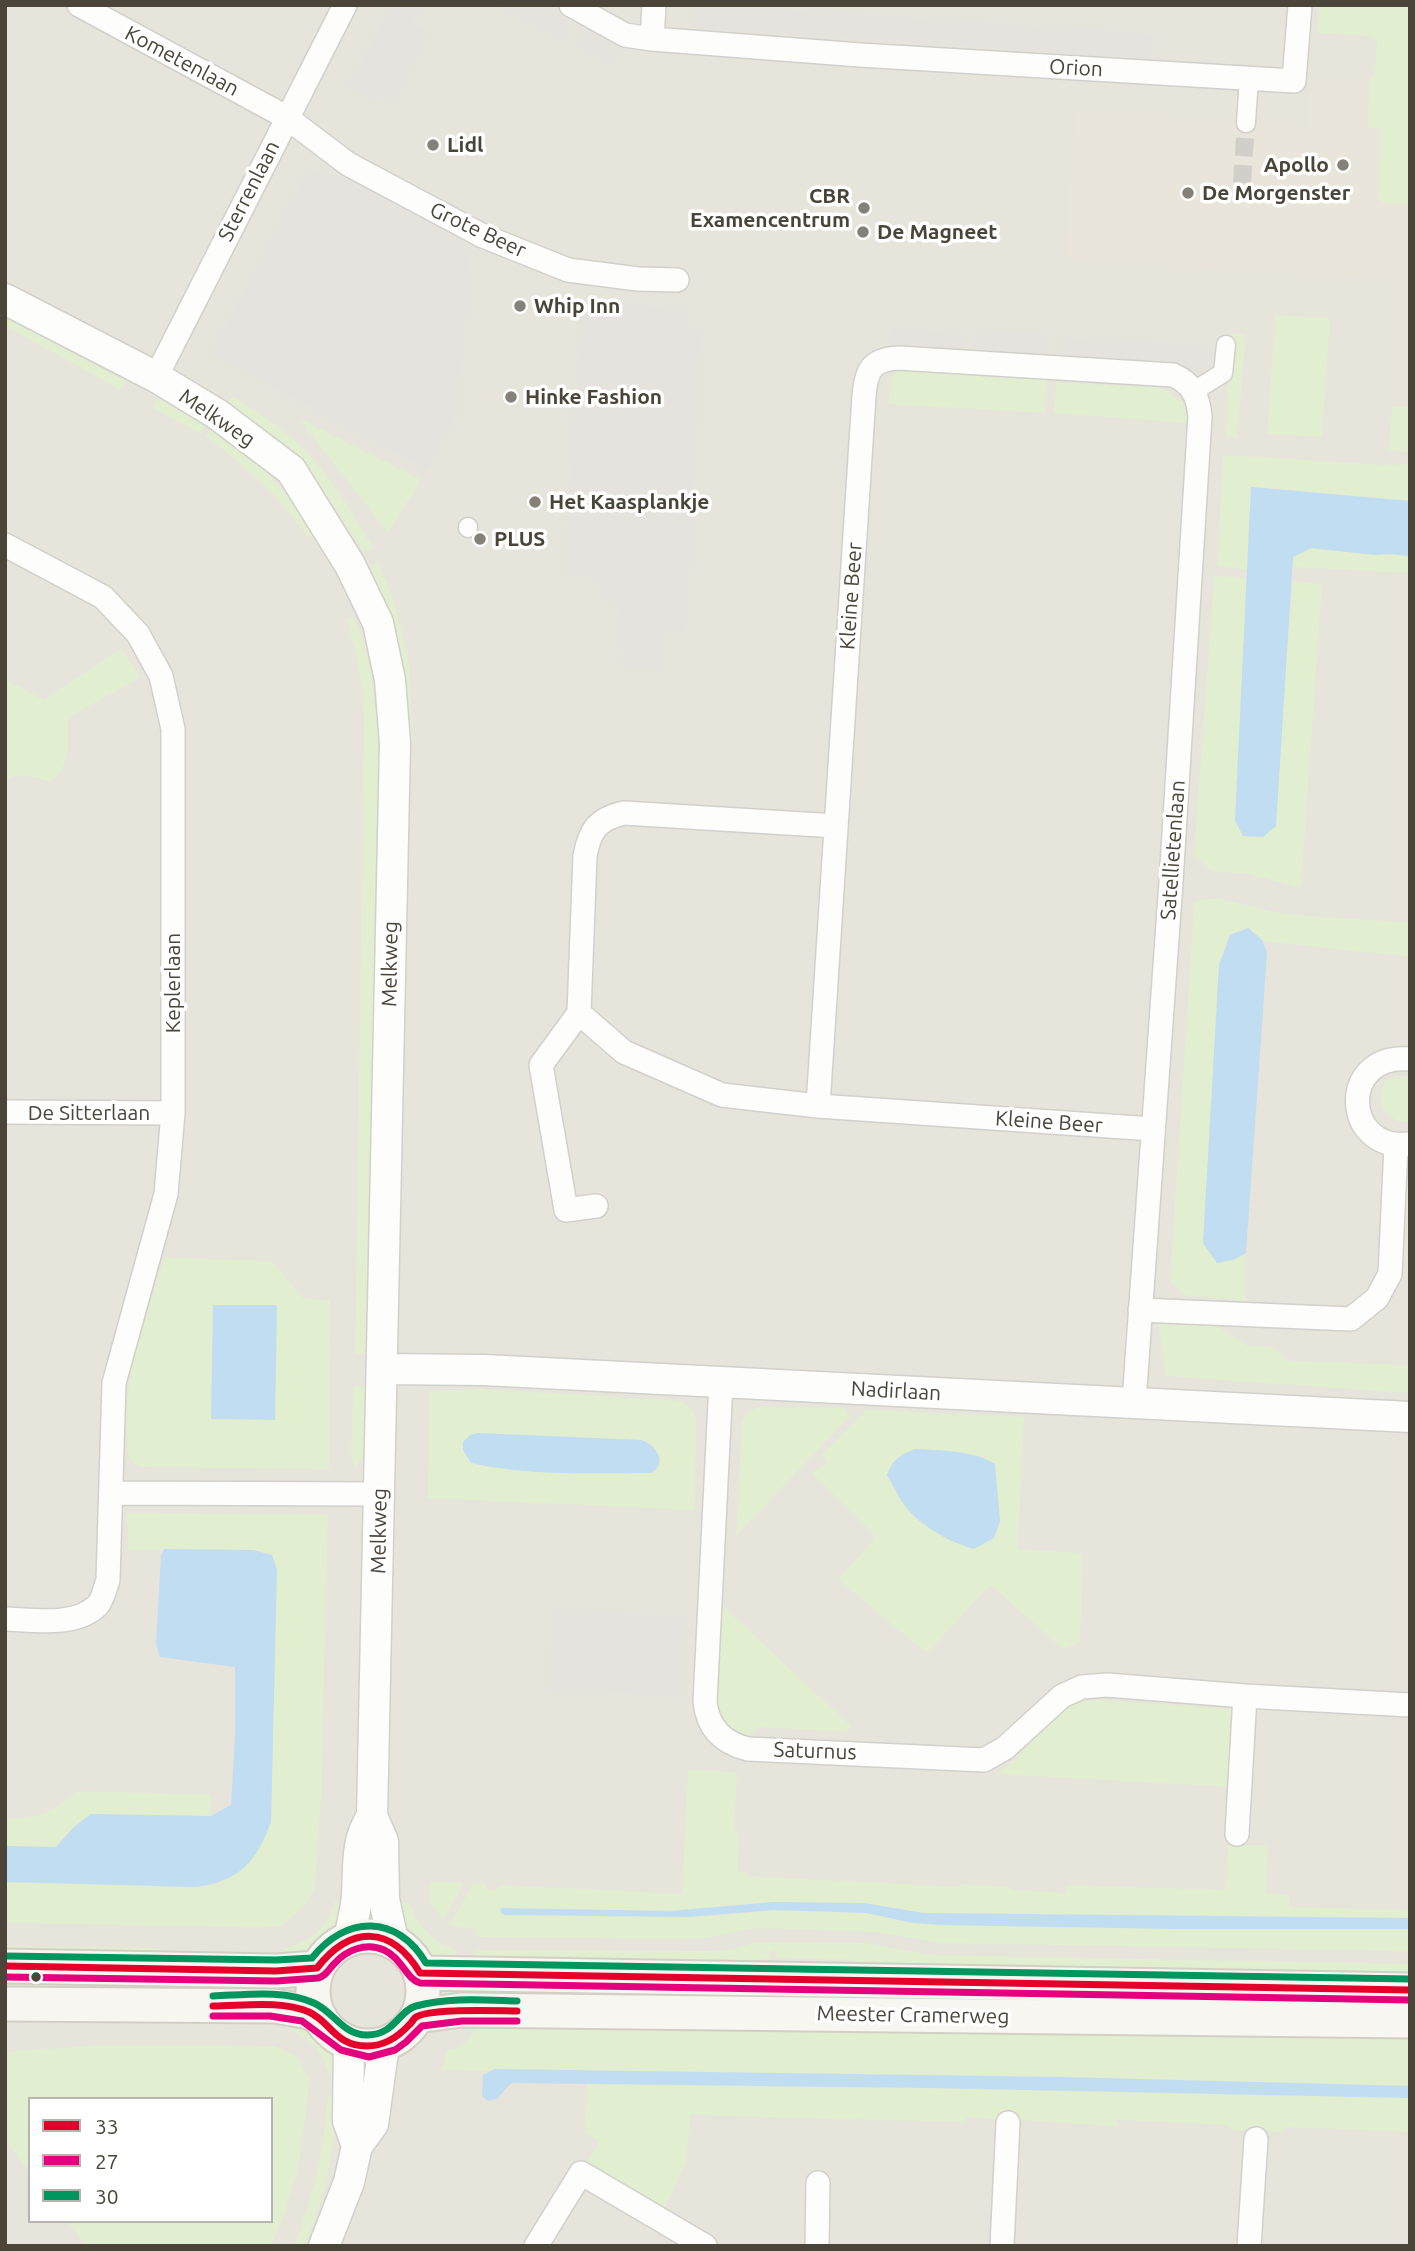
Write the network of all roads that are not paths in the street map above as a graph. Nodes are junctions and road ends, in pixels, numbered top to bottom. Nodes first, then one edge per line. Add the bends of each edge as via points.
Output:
1 (79, 5) edge
2 (345, 5) edge
3 (570, 5) edge
4 (654, 5) edge
5 (1300, 5) edge
6 (652, 39) junction
7 (1249, 78) junction
8 (286, 117) junction
9 (1246, 123) tunnel mouth
10 (685, 280) dead end
11 (5, 299) edge
12 (1226, 345) dead end
13 (156, 377) junction
14 (1194, 391) junction
15 (5, 545) edge
16 (836, 826) junction
17 (579, 1013) junction
18 (1410, 1059) edge
19 (818, 1106) junction
20 (5, 1112) edge
21 (173, 1113) junction
22 (1153, 1129) junction
23 (1403, 1145) edge
24 (596, 1206) dead end
25 (1140, 1310) junction
26 (382, 1369) junction
27 (721, 1382) junction
28 (1134, 1402) junction
29 (1410, 1417) edge
30 (111, 1493) junction
31 (380, 1494) junction
32 (5, 1619) edge
33 (1245, 1696) junction
34 (1410, 1704) edge
35 (372, 1816) junction
36 (1237, 1834) dead end
37 (349, 1938) junction
38 (393, 1941) junction
39 (5, 1966) edge
40 (317, 1968) junction
41 (420, 1973) junction
42 (1410, 1990) edge
43 (5, 2004) edge
44 (319, 2016) junction
45 (417, 2016) junction
46 (1410, 2021) edge
47 (349, 2043) junction
48 (384, 2045) junction
49 (1008, 2123) dead end
50 (1256, 2138) dead end
51 (356, 2146) junction
52 (818, 2183) dead end
53 (324, 2246) edge
54 (536, 2246) edge
55 (705, 2246) edge
56 (817, 2246) edge
57 (1002, 2246) edge
58 (1249, 2246) edge

1 - 8 street, Kometenlaan
2 - 8 street, Sterrenlaan
3 - 6 street, Orion via 625,35
4 - 6 street
5 - 7 street, Orion via 1294,81
6 - 7 street, Orion via 783,54
7 - 9 street
8 - 10 street, Grote Beer via 348,164 483,236 568,270
8 - 13 street, Sterrenlaan
11 - 13 street, Melkweg
12 - 14 street via 1223,373
13 - 26 street, Melkweg via 216,414 291,470 350,565 378,623 390,680 394,743
14 - 16 street, Kleine Beer via 1173,375 899,358 880,361 871,368 865,380
14 - 22 street, Satellietenlaan via 1200,416
15 - 21 street, Keplerlaan via 103,597 138,634 161,676 173,729
16 - 17 street via 625,813 607,817 588,839 585,856
16 - 19 street, Kleine Beer
17 - 19 street, Kleine Beer via 624,1052 722,1095
17 - 24 street via 541,1065 566,1210
18 - 23 street via 1395,1057 1375,1065 1361,1082 1356,1102 1362,1123 1376,1138
19 - 22 street, Kleine Beer
20 - 21 street, De Sitterlaan
21 - 30 street, Keplerlaan via 166,1194 114,1383
22 - 25 street, Satellietenlaan
23 - 25 street via 1390,1274 1377,1298 1351,1319
25 - 28 street, Satellietenlaan
26 - 27 street, Nadirlaan
26 - 31 street, Melkweg
27 - 28 street, Nadirlaan
27 - 33 street, Saturnus via 705,1702 709,1721 723,1738 748,1749 984,1760 1005,1748 1062,1696 1082,1687
28 - 29 street, Nadirlaan
30 - 31 street
30 - 32 street, Keplerlaan via 108,1580 99,1605 77,1618
31 - 35 street, Melkweg
33 - 34 street, Saturnus
33 - 36 street
35 - 37 street, Melkweg via 358,1850 357,1898
35 - 38 street, Melkweg via 383,1841 384,1899
37 - 38 main road via 371,1935
37 - 40 main road via 336,1945
38 - 41 main road via 414,1960
39 - 40 main road
40 - 44 main road via 313,2001
41 - 42 main road, Meester Cramerweg
41 - 45 main road via 422,2002
43 - 44 main road via 274,2006
44 - 47 main road via 331,2032
45 - 46 main road, Meester Cramerweg via 461,2010
45 - 48 main road via 405,2032
47 - 48 main road
47 - 51 street via 348,2120
48 - 51 street via 373,2124
49 - 57 street
50 - 58 street
51 - 53 street via 349,2182
52 - 56 street
54 - 55 street via 581,2173

